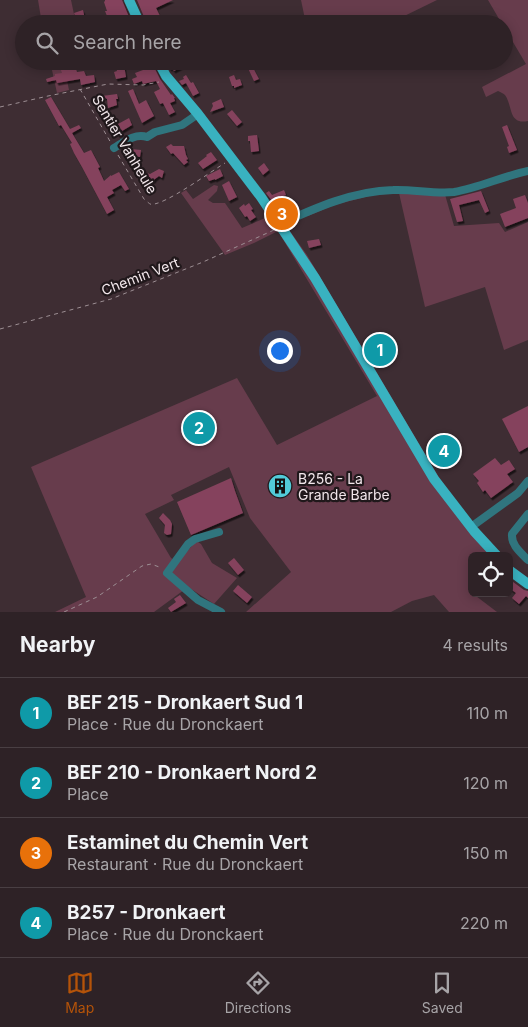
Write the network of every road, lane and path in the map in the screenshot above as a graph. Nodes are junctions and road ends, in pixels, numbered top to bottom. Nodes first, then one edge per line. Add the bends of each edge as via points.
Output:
1 (129, 0) edge
2 (136, 15) edge
3 (163, 70) edge
4 (168, 79) junction
5 (80, 89) junction
6 (0, 108) edge
7 (198, 114) junction
8 (114, 148) junction
9 (232, 158) junction
10 (528, 171) edge
11 (280, 225) junction
12 (0, 329) edge
13 (428, 469) junction
14 (528, 481) edge
15 (528, 514) edge
16 (471, 527) junction
17 (219, 532) dead end
18 (488, 552) edge
19 (494, 552) edge
20 (528, 560) edge
21 (157, 566) dead end
22 (513, 572) edge
23 (528, 584) edge
24 (64, 612) edge
25 (221, 612) edge

1 - 2 main road
3 - 4 main road
4 - 5 path via 143,85 108,84
4 - 7 main road
5 - 6 path
5 - 8 path, Sentier Vanheule
7 - 8 street via 182,125 147,137 136,136
7 - 9 main road
8 - 9 path, Sentier Vanheule via 150,204 168,199
9 - 11 main road
10 - 11 street via 453,192 391,190 355,195
11 - 12 path, Chemin Vert via 241,245 111,299
11 - 13 main road via 326,295
13 - 16 main road
13 - 18 main road via 465,528
14 - 16 street via 518,493
15 - 20 street via 512,534 513,545
16 - 19 main road
17 - 25 street via 188,544 167,573 198,600
21 - 24 path via 142,566 97,597
22 - 23 main road

